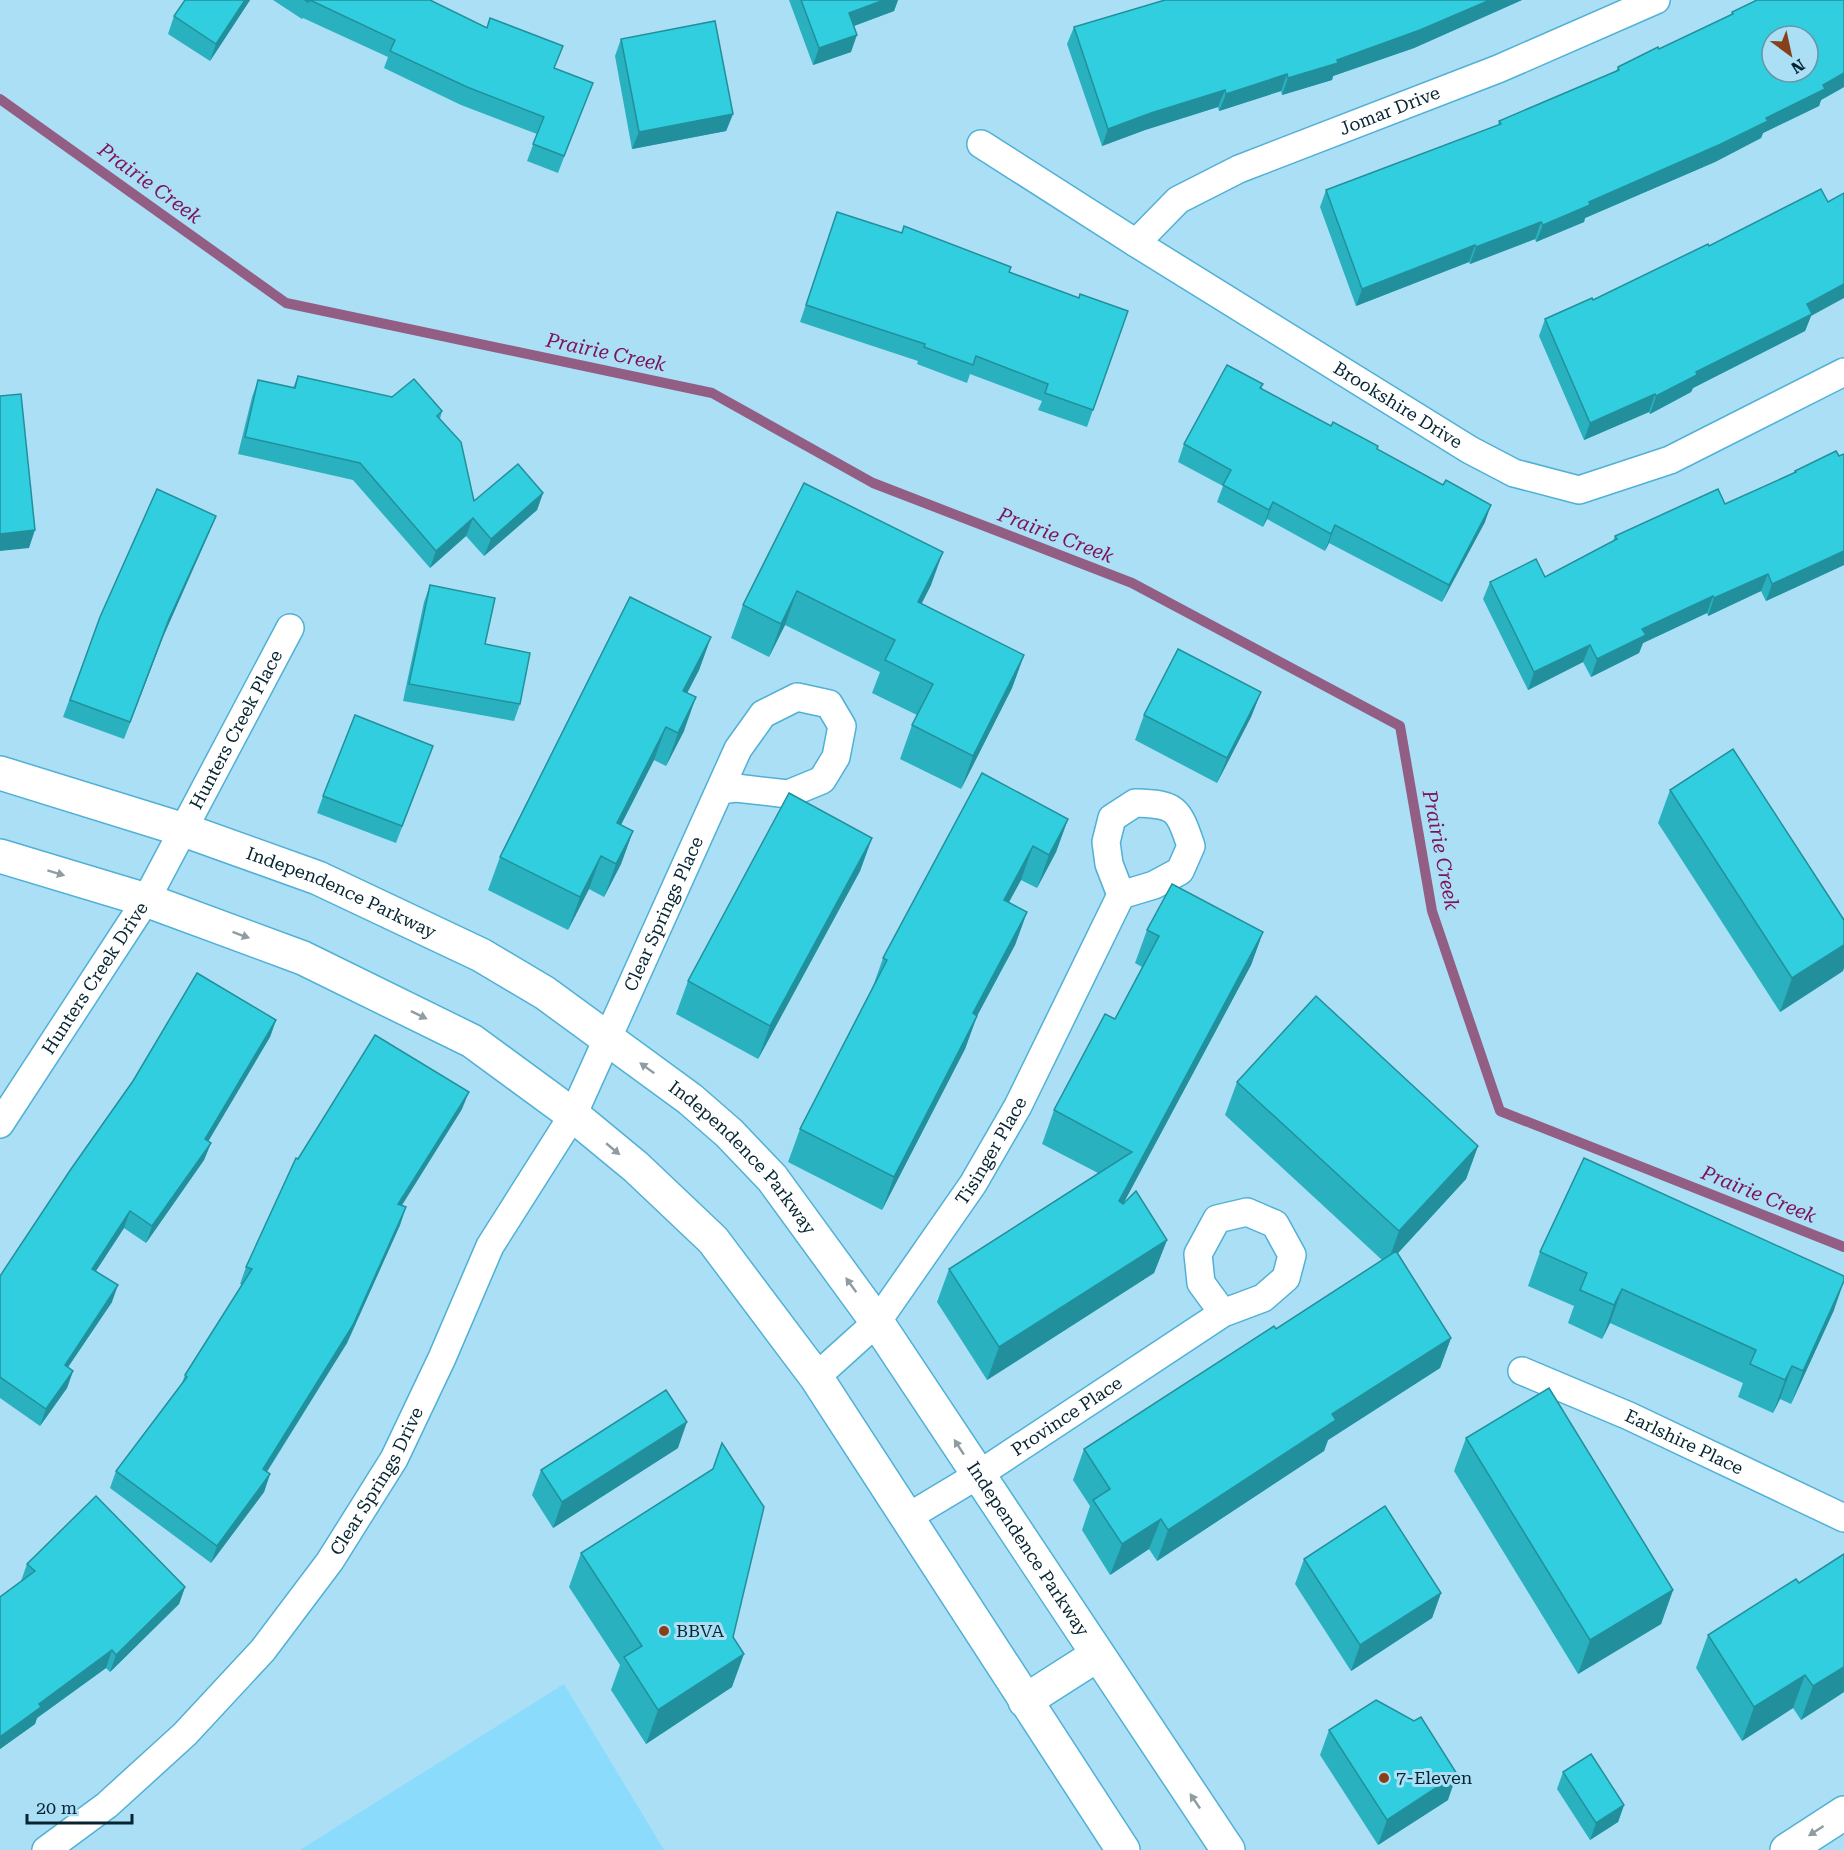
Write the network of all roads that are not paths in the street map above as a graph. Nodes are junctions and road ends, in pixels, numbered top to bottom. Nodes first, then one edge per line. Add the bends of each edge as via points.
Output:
1 (1656, 0) edge
2 (981, 144) dead end
3 (1136, 243) junction
4 (1844, 372) edge
5 (290, 628) dead end
6 (0, 773) edge
7 (720, 790) junction
8 (184, 830) junction
9 (0, 856) edge
10 (1120, 895) dead end
11 (146, 900) junction
12 (608, 1039) junction
13 (573, 1115) junction
14 (0, 1124) edge
15 (1223, 1313) dead end
16 (877, 1322) junction
17 (1521, 1371) dead end
18 (816, 1377) junction
19 (978, 1475) junction
20 (908, 1517) junction
21 (1844, 1518) edge
22 (1097, 1655) junction
23 (1024, 1701) junction
24 (1844, 1813) edge
25 (46, 1850) edge
26 (1123, 1850) edge
27 (1228, 1850) edge
28 (1787, 1850) edge

1 - 3 street, Jomar Drive via 1498,69 1239,170 1178,200
2 - 3 street, Brookshire Drive
3 - 4 street, Brookshire Drive via 1470,450 1514,472 1579,490 1670,460
5 - 8 street, Hunters Creek Place
6 - 8 main road, Independence Parkway
7 - 7 street, Clear Springs Place via 738,749 763,714 797,697 829,704 842,726 836,757 822,780 788,794
7 - 12 street, Clear Springs Place
8 - 11 street, Hunters Creek Drive
8 - 12 main road, Independence Parkway via 318,878 481,955 545,993
9 -> 11 main road
10 - 16 street, Tisinger Place via 1013,1116 974,1184
11 -> 13 main road via 303,958 472,1041
11 - 14 street, Hunters Creek Drive
12 - 13 street, Clear Springs Drive
16 -> 12 main road, Independence Parkway via 772,1178 690,1099
13 -> 18 main road via 636,1167 713,1240
13 - 25 street, Clear Springs Drive via 490,1246 393,1459 330,1560 263,1650 185,1734 107,1805
15 - 19 street, Province Place
16 - 18 street, Tisinger Place
19 -> 16 main road, Independence Parkway
17 - 21 street, Earlshire Place via 1629,1416
18 - 20 main road
19 - 20 street, Province Place
19 - 22 main road, Independence Parkway
20 - 23 main road
22 - 23 main road
27 -> 22 main road, Independence Parkway
23 - 26 main road
24 -> 28 main road

